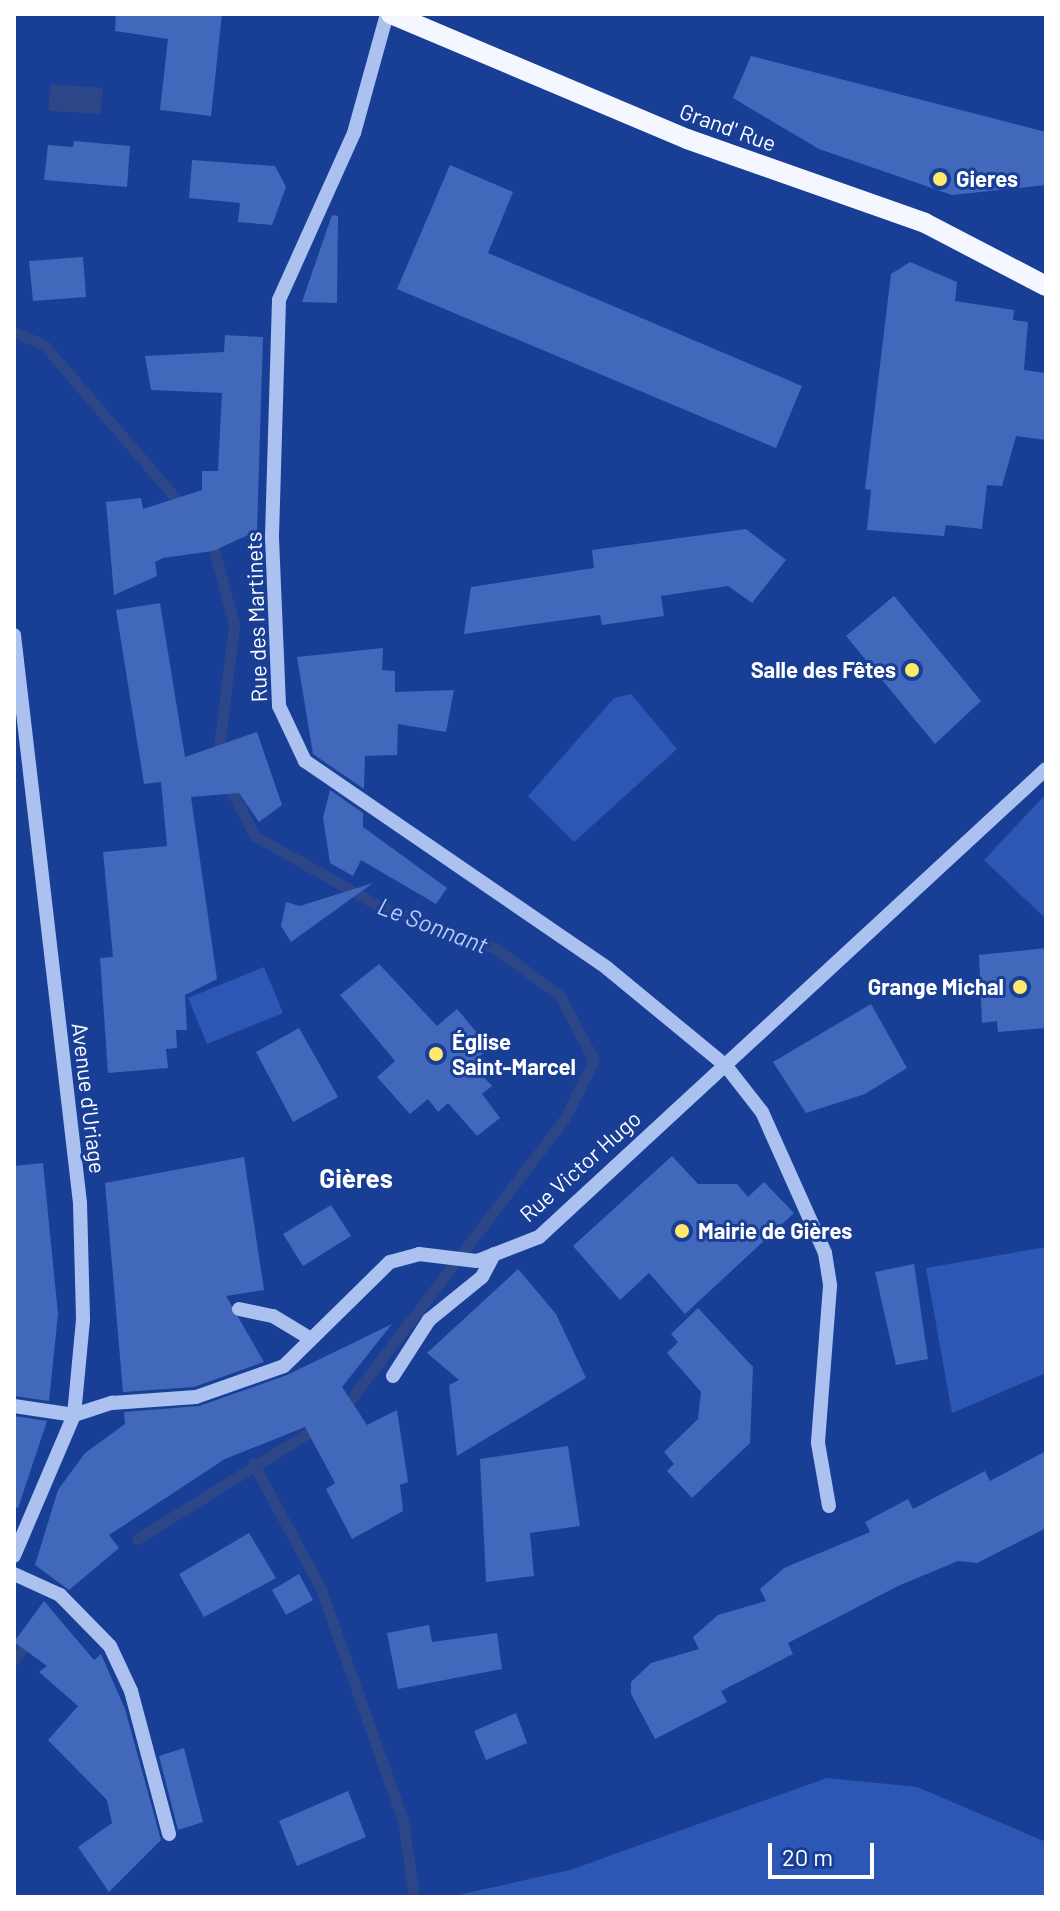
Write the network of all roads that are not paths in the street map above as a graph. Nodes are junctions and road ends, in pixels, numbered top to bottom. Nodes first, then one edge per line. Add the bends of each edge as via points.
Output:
1 (389, 14) edge
2 (1046, 286) edge
3 (14, 635) edge
4 (1046, 769) edge
5 (726, 1066) junction
6 (494, 1254) junction
7 (239, 1309) dead end
8 (311, 1339) junction
9 (393, 1376) dead end
10 (14, 1406) edge
11 (74, 1415) junction
12 (829, 1506) dead end
13 (14, 1556) edge
14 (14, 1574) edge
15 (169, 1834) dead end

1 - 2 main road, Grand' Rue via 687,139 925,223
1 - 5 street, Rue des Martinets via 354,133 279,300 272,538 279,706 305,761 607,968
3 - 11 street, Avenue d'Uriage via 80,1203 83,1320
4 - 5 street, Rue Victor Hugo
5 - 6 street, Rue Victor Hugo via 539,1237
5 - 12 street, Rue des Martinets via 762,1112 820,1229 830,1286 818,1443
6 - 8 street, Rue Victor Hugo via 477,1261 419,1254 390,1262
6 - 9 street via 482,1277 429,1320
7 - 8 street via 273,1316
8 - 11 street, Rue Victor Hugo via 284,1366 196,1397 112,1403
10 - 11 street, Rue Victor Hugo
11 - 13 street, Avenue d'Uriage
14 - 15 street via 60,1595 110,1646 131,1691

